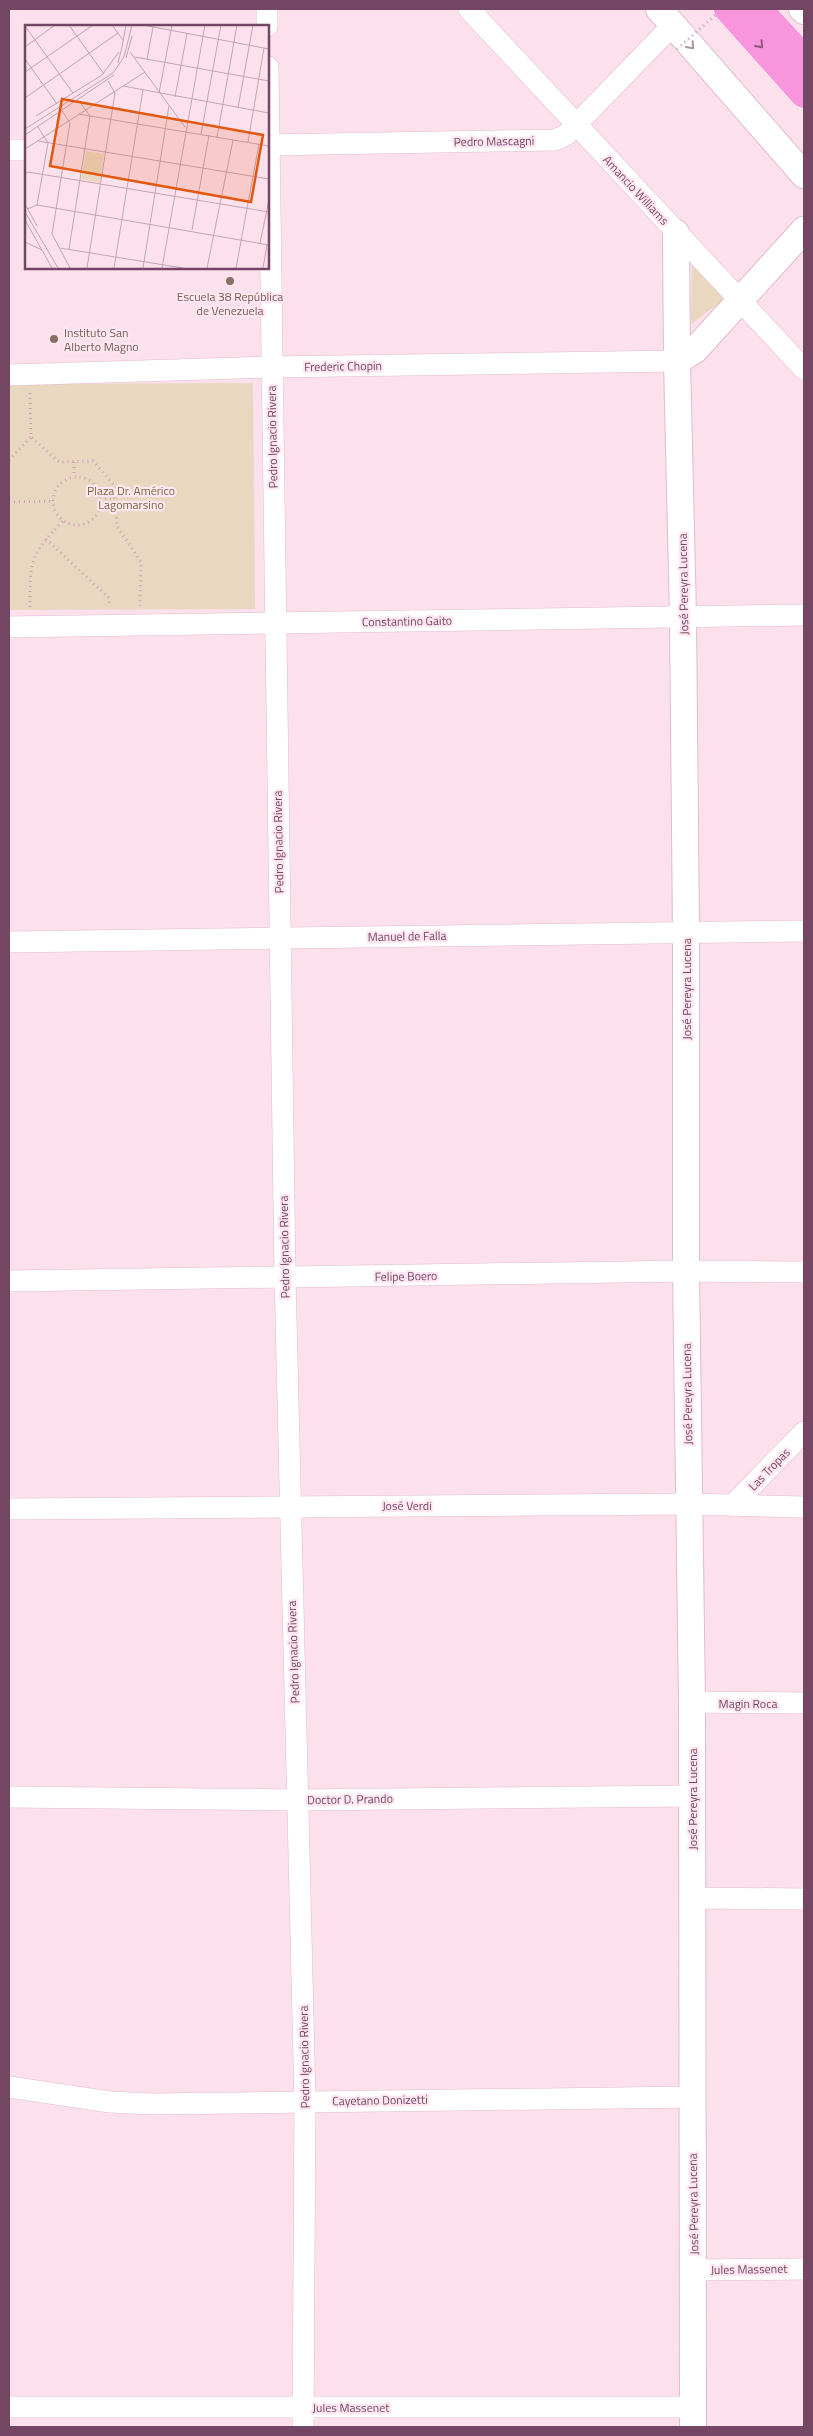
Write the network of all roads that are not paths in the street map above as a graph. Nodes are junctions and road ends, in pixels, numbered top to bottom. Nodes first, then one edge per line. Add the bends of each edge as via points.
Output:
1 (267, 9) edge
2 (469, 9) edge
3 (728, 9) edge
4 (758, 9) edge
5 (267, 25) edge
6 (670, 28) edge
7 (804, 59) edge
8 (804, 94) edge
9 (575, 124) junction
10 (269, 145) edge
11 (9, 150) edge
12 (25, 150) edge
13 (804, 175) edge
14 (804, 230) edge
15 (676, 233) junction
16 (269, 256) edge
17 (740, 300) junction
18 (677, 360) junction
19 (270, 367) junction
20 (804, 369) edge
21 (19, 374) edge
22 (804, 615) edge
23 (683, 618) junction
24 (274, 623) junction
25 (9, 627) edge
26 (804, 931) edge
27 (686, 932) junction
28 (280, 938) junction
29 (9, 942) edge
30 (686, 1271) junction
31 (804, 1272) edge
32 (285, 1278) junction
33 (9, 1281) edge
34 (804, 1432) edge
35 (688, 1504) junction
36 (289, 1505) junction
37 (733, 1505) junction
38 (804, 1507) edge
39 (9, 1508) edge
40 (692, 1702) junction
41 (804, 1703) edge
42 (692, 1796) junction
43 (9, 1798) edge
44 (297, 1800) junction
45 (692, 1898) junction
46 (804, 1898) edge
47 (9, 2088) edge
48 (692, 2097) junction
49 (305, 2101) junction
50 (804, 2269) edge
51 (695, 2270) junction
52 (9, 2407) edge
53 (303, 2417) edge
54 (693, 2417) edge

1 - 5 street
2 - 9 street, Amancio Williams
3 -> 8 highway
4 - 7 highway
6 - 9 street, Pedro Mascagni
6 -> 13 street
9 - 10 street, Pedro Mascagni via 566,135 555,140
9 - 15 street, Amancio Williams
11 - 12 street
14 - 17 street
15 - 17 street, Amancio Williams
15 - 18 street, José Pereyra Lucena
16 - 19 street, Pedro Ignacio Rivera
17 - 18 street via 695,350
17 - 20 street, Amancio Williams
18 - 19 street, Frederic Chopin
18 - 23 street, José Pereyra Lucena
19 - 21 street, Frederic Chopin
19 - 24 street, Pedro Ignacio Rivera
22 - 23 street, Constantino Gaito
23 - 24 street, Constantino Gaito
23 - 27 street, José Pereyra Lucena
24 - 25 street, Constantino Gaito
24 - 28 street, Pedro Ignacio Rivera
26 - 27 street, Manuel de Falla
27 - 28 street, Manuel de Falla
27 - 30 street, José Pereyra Lucena
28 - 29 street, Manuel de Falla
28 - 32 street, Pedro Ignacio Rivera
30 - 31 street, Felipe Boero
30 - 32 street, Felipe Boero
30 - 35 street, José Pereyra Lucena
32 - 33 street, Felipe Boero
32 - 36 street, Pedro Ignacio Rivera
34 - 37 street, Las Tropas
35 - 36 street, José Verdi
35 - 37 street, José Verdi
35 - 40 street, José Pereyra Lucena
36 - 39 street, José Verdi
36 - 44 street, Pedro Ignacio Rivera
37 - 38 street, José Verdi
40 - 41 street, Magin Roca
40 - 42 street, José Pereyra Lucena
42 - 44 street, Doctor D. Prando
42 - 45 street, José Pereyra Lucena
43 - 44 street, Doctor D. Prando
44 - 49 street, Pedro Ignacio Rivera
45 - 46 street
45 - 48 street, José Pereyra Lucena
47 - 49 street, Cayetano Donizetti via 110,2102 153,2104
48 - 49 street, Cayetano Donizetti
48 - 51 street, José Pereyra Lucena
49 - 53 street, Pedro Ignacio Rivera
50 - 51 street, Jules Massenet
51 - 54 street, José Pereyra Lucena
52 - 53 street, Jules Massenet
53 - 54 street, Jules Massenet

